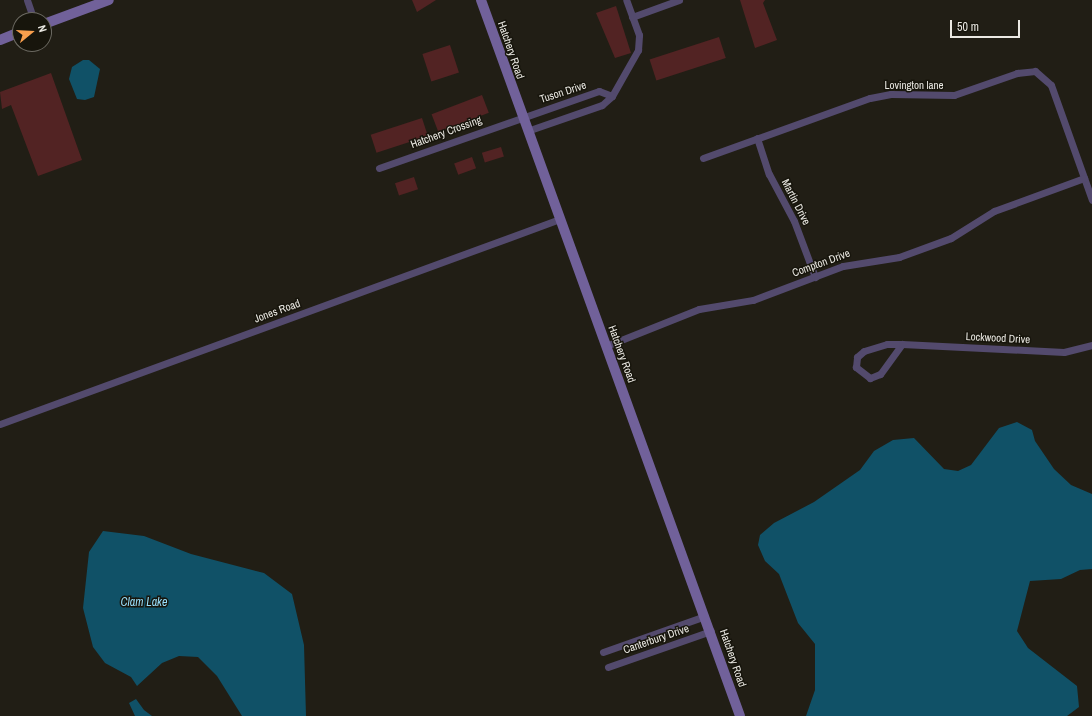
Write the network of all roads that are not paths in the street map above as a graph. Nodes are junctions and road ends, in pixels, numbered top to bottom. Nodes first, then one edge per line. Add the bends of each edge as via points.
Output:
1 (27, 0) edge
2 (109, 0) edge
3 (481, 0) edge
4 (626, 0) edge
5 (678, 0) edge
6 (31, 12) edge
7 (632, 17) junction
8 (52, 21) edge
9 (12, 35) edge
10 (0, 40) edge
11 (612, 96) junction
12 (521, 117) junction
13 (527, 131) junction
14 (757, 138) junction
15 (703, 158) dead end
16 (379, 168) dead end
17 (1084, 178) junction
18 (1092, 200) edge
19 (560, 219) junction
20 (815, 277) junction
21 (902, 344) junction
22 (1092, 345) edge
23 (606, 346) junction
24 (0, 424) edge
25 (705, 616) junction
26 (711, 631) junction
27 (603, 652) dead end
28 (608, 667) dead end
29 (740, 716) edge

1 - 6 street
2 - 8 street
3 - 12 street, Hatchery Road
4 - 7 street
5 - 7 street
7 - 11 street via 639,35 638,50
9 - 10 street
11 - 12 street, Tuson Drive via 599,91
11 - 13 street via 602,105
12 - 13 street, Hatchery Road
12 - 16 street, Hatchery Crossing
13 - 19 street, Hatchery Road
14 - 15 street, Lovington lane
14 - 17 street, Lovington lane via 870,98 891,94 954,95 1017,73 1035,71 1050,85
14 - 20 street, Martin Drive via 769,174 794,221
17 - 18 street, Lovington lane
17 - 20 street, Compton Drive via 994,211 951,238 899,257 862,260
19 - 23 street, Hatchery Road
19 - 24 street, Jones Road
20 - 23 street, Compton Drive via 753,300 699,309
21 - 21 street, Lockwood Drive via 864,351 857,358 856,367 870,378 880,374
21 - 22 street, Lockwood Drive via 1064,352
23 - 25 street, Hatchery Road
25 - 26 street, Hatchery Road
25 - 27 street, Canterbury Drive
26 - 28 street, Canterbury Drive
26 - 29 street, Hatchery Road

